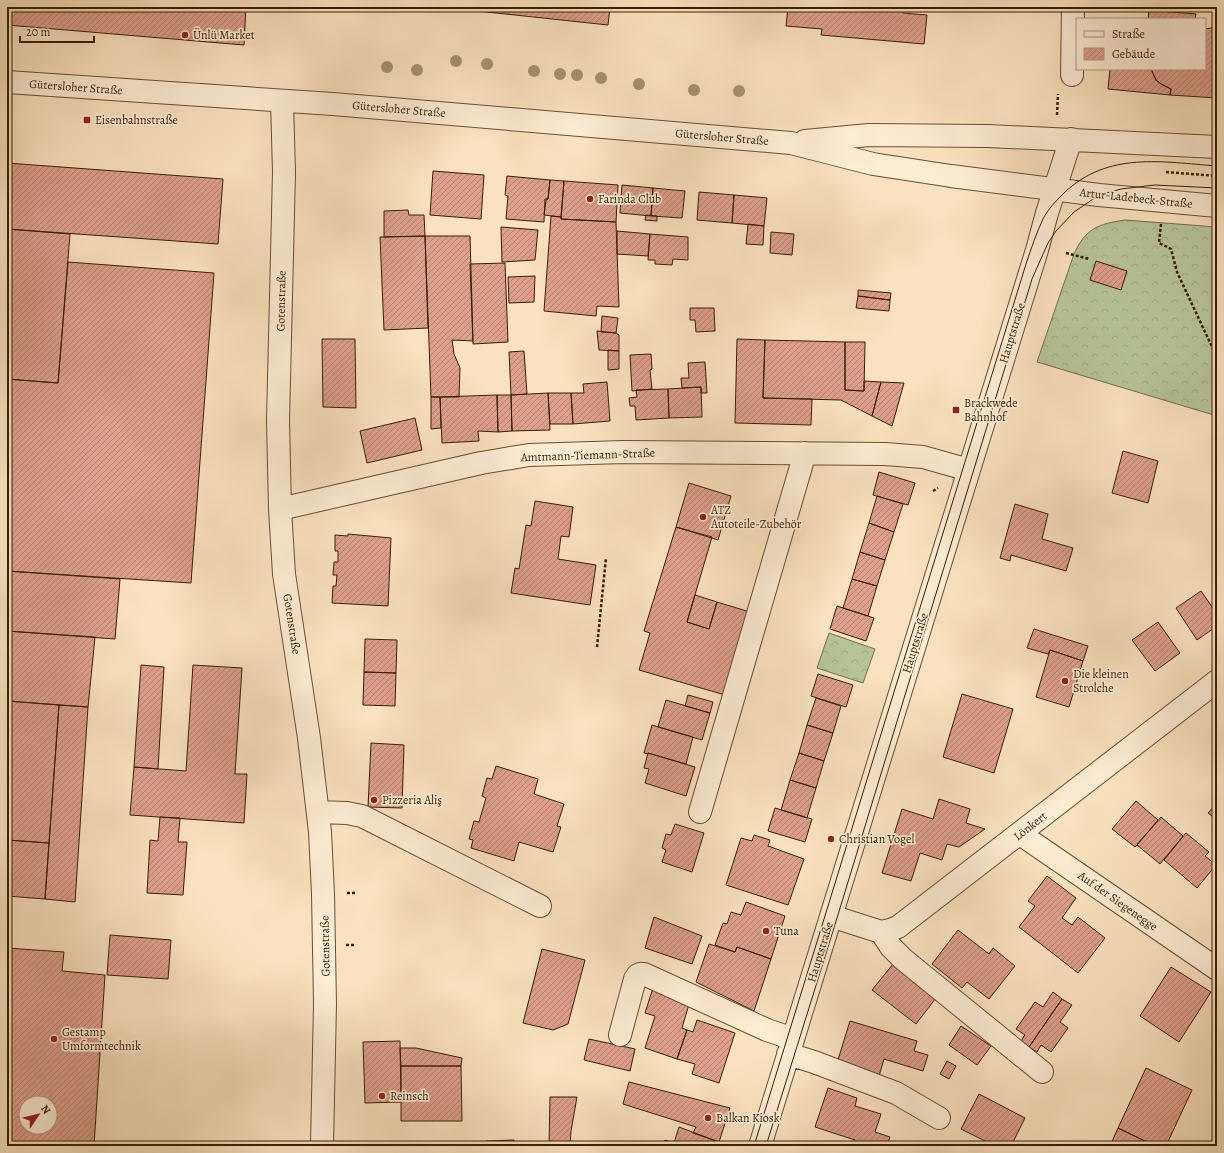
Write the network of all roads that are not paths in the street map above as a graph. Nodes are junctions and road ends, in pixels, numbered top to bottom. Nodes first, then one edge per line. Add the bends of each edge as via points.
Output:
1 (1073, 7) edge
2 (1072, 75) dead end
3 (7, 82) edge
4 (282, 101) junction
5 (1070, 139) junction
6 (792, 143) junction
7 (1217, 148) edge
8 (1055, 189) junction
9 (1217, 206) edge
10 (805, 453) junction
11 (969, 470) junction
12 (280, 510) junction
13 (1217, 681) edge
14 (318, 812) junction
15 (700, 812) dead end
16 (1020, 834) junction
17 (540, 906) dead end
18 (831, 916) junction
19 (880, 932) junction
20 (1217, 969) edge
21 (620, 1036) dead end
22 (790, 1047) junction
23 (1042, 1072) dead end
24 (939, 1118) dead end
25 (322, 1146) edge
26 (760, 1146) edge

1 - 2 street
3 - 4 street, Gütersloher Straße
4 - 6 street, Gütersloher Straße
4 - 12 street, Gotenstraße via 284,172 278,420
5 - 6 street, Gütersloher Straße via 869,135
5 - 7 street
5 - 8 street, Hauptstraße
6 - 8 street, Gütersloher Straße via 873,164
8 - 9 street, Artur-Ladebeck-Straße
8 - 11 street, Hauptstraße
10 - 11 street, Amtmann-Tiemann-Straße via 904,455 932,459
10 - 12 street, Amtmann-Tiemann-Straße via 623,452 529,455 473,464
10 - 15 street
11 - 18 street, Hauptstraße
12 - 14 street, Gotenstraße via 284,574
13 - 16 street, Lönkert
14 - 17 street via 362,816
14 - 25 street, Gotenstraße via 324,894
16 - 19 street, Lönkert via 898,927
16 - 20 street, Auf der Siegenegge
18 - 19 street
18 - 22 street, Hauptstraße
19 - 23 street via 903,959
21 - 22 street via 635,979 644,974 767,1030
22 - 24 street via 814,1062 896,1093
22 - 26 street, Hauptstraße

